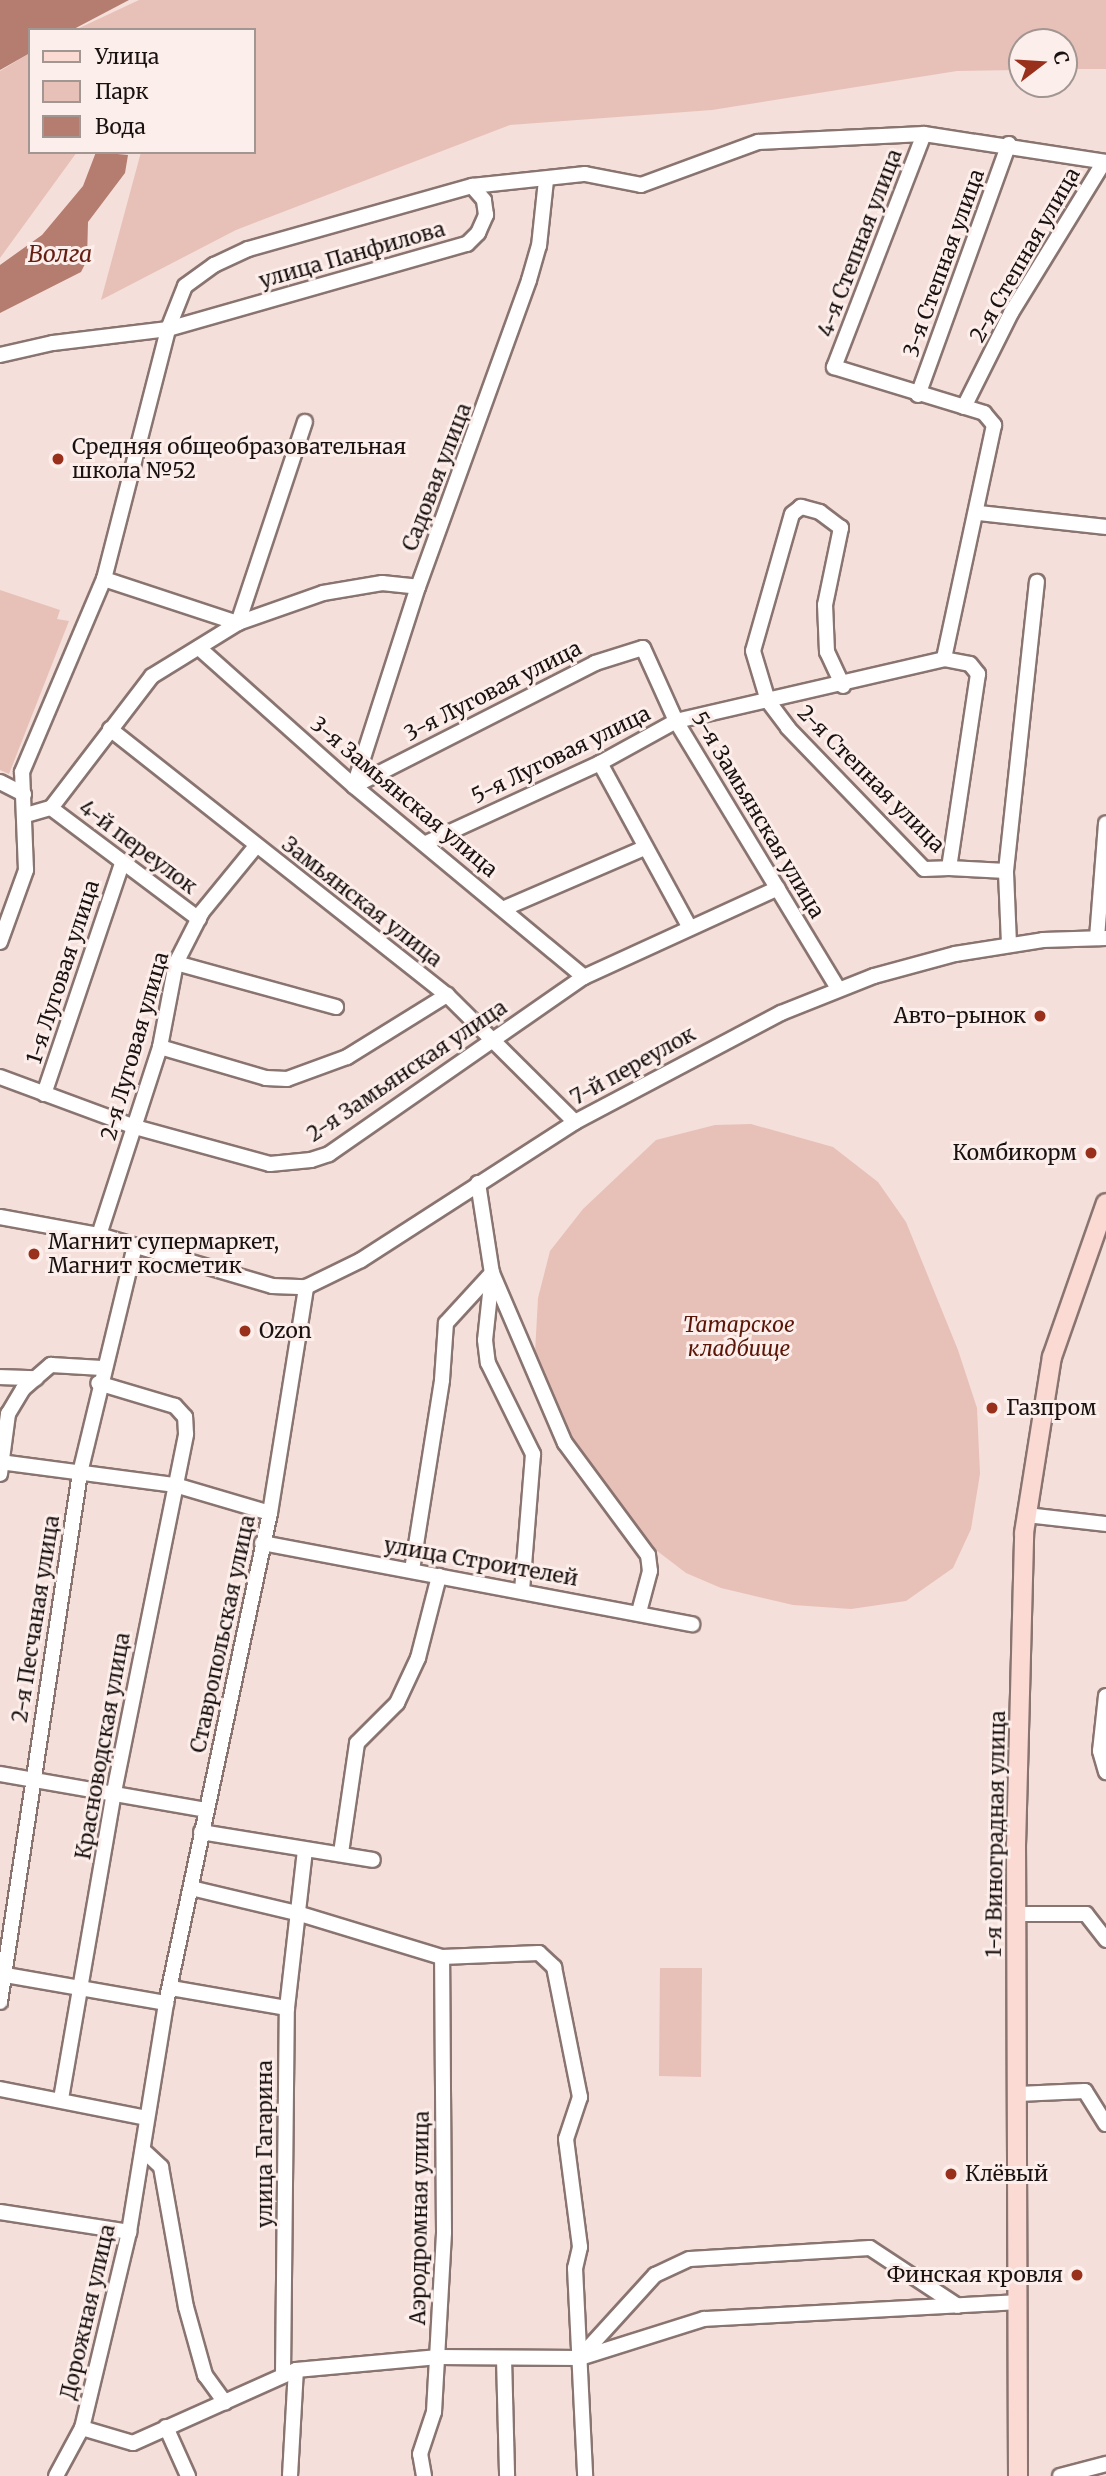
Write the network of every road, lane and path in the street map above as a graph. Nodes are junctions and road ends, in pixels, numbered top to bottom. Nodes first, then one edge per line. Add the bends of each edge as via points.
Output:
1 (924, 134) junction
2 (1009, 144) junction
3 (1105, 162) edge
4 (545, 181) junction
5 (472, 186) junction
6 (169, 329) junction
7 (0, 355) edge
8 (918, 396) junction
9 (964, 407) junction
10 (305, 422) dead end
11 (979, 513) junction
12 (1106, 527) edge
13 (104, 579) junction
14 (1037, 582) dead end
15 (418, 587) junction
16 (238, 622) junction
17 (199, 648) junction
18 (650, 658) joint
19 (944, 659) junction
20 (843, 686) junction
21 (768, 701) junction
22 (676, 721) junction
23 (110, 729) junction
24 (600, 763) junction
25 (0, 782) edge
26 (354, 786) junction
27 (24, 794) junction
28 (51, 808) junction
29 (26, 815) junction
30 (1106, 824) edge
31 (426, 843) junction
32 (256, 846) junction
33 (644, 848) junction
34 (122, 863) junction
35 (949, 868) junction
36 (1006, 871) junction
37 (778, 888) junction
38 (505, 908) junction
39 (200, 919) junction
40 (689, 926) junction
41 (1102, 938) edge
42 (0, 942) edge
43 (1009, 944) junction
44 (176, 963) junction
45 (584, 976) junction
46 (838, 989) junction
47 (447, 995) junction
48 (337, 1007) dead end
49 (495, 1039) junction
50 (160, 1047) junction
51 (0, 1077) edge
52 (44, 1094) junction
53 (575, 1122) junction
54 (135, 1126) junction
55 (478, 1183) junction
56 (1106, 1203) edge
57 (0, 1217) edge
58 (99, 1235) junction
59 (135, 1246) junction
60 (492, 1273) junction
61 (306, 1287) junction
62 (102, 1368) junction
63 (0, 1377) edge
64 (36, 1378) junction
65 (98, 1383) junction
66 (1, 1466) edge
67 (80, 1473) junction
68 (175, 1485) junction
69 (270, 1513) junction
70 (1027, 1515) junction
71 (1106, 1524) edge
72 (262, 1543) junction
73 (412, 1570) junction
74 (439, 1576) junction
75 (522, 1591) junction
76 (639, 1612) junction
77 (692, 1624) dead end
78 (1106, 1696) edge
79 (1104, 1768) edge
80 (0, 1774) edge
81 (33, 1780) junction
82 (114, 1792) junction
83 (206, 1810) junction
84 (201, 1832) junction
85 (305, 1850) junction
86 (341, 1853) junction
87 (373, 1860) dead end
88 (191, 1888) junction
89 (297, 1913) junction
90 (1017, 1914) junction
91 (1106, 1940) edge
92 (443, 1957) junction
93 (3, 1974) edge
94 (171, 1987) junction
95 (82, 1990) junction
96 (0, 2002) edge
97 (166, 2003) junction
98 (286, 2008) junction
99 (0, 2089) edge
100 (1018, 2094) junction
101 (61, 2099) junction
102 (146, 2118) junction
103 (1106, 2124) edge
104 (144, 2150) junction
105 (0, 2212) edge
106 (129, 2232) junction
107 (1018, 2302) junction
108 (958, 2306) junction
109 (439, 2357) junction
110 (504, 2358) junction
111 (580, 2358) junction
112 (289, 2373) junction
113 (225, 2403) junction
114 (166, 2427) junction
115 (82, 2428) junction
116 (1106, 2464) edge
117 (56, 2476) edge
118 (188, 2476) edge
119 (290, 2476) edge
120 (425, 2476) edge
121 (507, 2476) edge
122 (584, 2476) edge
123 (1017, 2476) edge
124 (1060, 2476) edge

1 - 2 street
1 - 4 street via 758,142 641,185 585,174
1 - 8 street, 4-я Степная улица via 834,367
2 - 3 street
2 - 8 street, 3-я Степная улица
3 - 9 street, 2-я Степная улица via 1011,313
4 - 5 street
4 - 15 street, Садовая улица via 540,246 530,280
5 - 6 street via 237,254 185,286
5 - 6 street, улица Панфилова via 484,200 486,215 467,244
6 - 7 street, улица Панфилова
6 - 13 street
8 - 9 street
9 - 11 street via 991,420 995,430
10 - 16 street
11 - 12 street
11 - 19 street
13 - 16 street
13 - 27 street via 22,772
14 - 36 street
15 - 16 street via 382,583 323,593
15 - 26 street, Садовая улица
16 - 17 street
17 - 23 street via 152,676
17 - 26 street, 3-я Замьянская улица
18 - 22 street, 5-я Замьянская улица
18 - 26 street, 3-я Луговая улица via 643,648 635,647 594,663
19 - 20 street, 5-я Луговая улица
19 - 35 street, 2-я Степная улица via 970,664 978,674
20 - 21 street, 5-я Луговая улица
20 - 21 street, 2-я Степная улица via 827,652 825,605 841,528 828,516 801,507 792,514 754,647
21 - 22 street, 5-я Луговая улица
21 - 35 street, 2-я Степная улица via 788,728 924,869
22 - 24 street, 5-я Луговая улица
22 - 37 street, 5-я Замьянская улица
23 - 28 street
23 - 32 street, Замьянская улица
24 - 31 street, 5-я Луговая улица
24 - 33 street
25 - 27 street
26 - 31 street, 3-я Замьянская улица
27 - 29 street
28 - 29 street
28 - 34 street, 4-й переулок
29 - 42 street via 26,870
30 - 41 street
31 - 38 street, 3-я Замьянская улица
32 - 39 street, 2-я Луговая улица
32 - 47 street, Замьянская улица
33 - 38 street
33 - 40 street
34 - 39 street, 4-й переулок
34 - 52 street, 1-я Луговая улица
35 - 36 street, 2-я Степная улица
36 - 43 street
37 - 40 street, 2-я Замьянская улица
37 - 46 street, 5-я Замьянская улица
38 - 45 street, 3-я Замьянская улица
39 - 44 street, 2-я Луговая улица
40 - 45 street, 2-я Замьянская улица
41 - 43 street, 7-й переулок
43 - 46 street, 7-й переулок via 912,964
44 - 48 street
44 - 50 street, 2-я Луговая улица
45 - 49 street, 2-я Замьянская улица
46 - 53 street, 7-й переулок via 693,1056
47 - 49 street, Замьянская улица
47 - 50 street via 347,1057 287,1079 265,1078
49 - 53 street, Замьянская улица
49 - 54 street, 2-я Замьянская улица via 329,1154 311,1160 270,1164
50 - 54 street, 2-я Луговая улица
51 - 52 street, 2-я Замьянская улица
52 - 54 street, 2-я Замьянская улица
53 - 55 street, 7-й переулок
54 - 58 street, 2-я Луговая улица
55 - 60 street
55 - 61 street, 7-й переулок via 361,1259
56 - 70 main road, 1-я Виноградная улица via 1052,1357
57 - 58 street
58 - 59 street
59 - 61 street via 272,1286
59 - 62 street, 2-я Песчаная улица
60 - 73 street via 462,1301 444,1331 442,1380
60 - 75 street via 485,1340 488,1363 533,1454
60 - 76 street via 565,1443 648,1555 650,1571
61 - 69 street, Ставропольская улица
62 - 64 street via 63,1362 51,1365
62 - 65 street, 2-я Песчаная улица
63 - 64 street
64 - 66 street via 13,1401
65 - 67 street, 2-я Песчаная улица
65 - 68 street, Красноводская улица via 175,1406 186,1426
66 - 67 street
67 - 68 street
67 - 81 street, 2-я Песчаная улица
68 - 69 street
68 - 82 street, Красноводская улица
69 - 72 street, Ставропольская улица
70 - 71 street
70 - 90 main road, 1-я Виноградная улица
72 - 73 street, улица Строителей
72 - 83 street, Ставропольская улица
73 - 74 street, улица Строителей
74 - 75 street, улица Строителей
74 - 86 street via 418,1658 397,1703 359,1738
75 - 76 street, улица Строителей
76 - 77 street, улица Строителей
78 - 79 street
80 - 81 street
81 - 82 street
81 - 93 street, 2-я Песчаная улица
82 - 83 street
82 - 95 street, Красноводская улица
83 - 84 street, Ставропольская улица
84 - 85 street
84 - 88 street, Ставропольская улица
85 - 86 street
85 - 89 street, улица Гагарина
86 - 87 street
88 - 89 street
88 - 94 street, Ставропольская улица
89 - 92 street
89 - 98 street, улица Гагарина
90 - 91 street via 1086,1914
90 - 100 main road, 1-я Виноградная улица
92 - 109 street, Аэродромная улица via 444,2232
92 - 111 street via 539,1953 554,1967 580,2096 566,2139 580,2247 575,2268
93 - 95 street
93 - 96 street, 2-я Песчаная улица
94 - 97 street, Дорожная улица
94 - 98 street
95 - 97 street
95 - 101 street, Красноводская улица
97 - 102 street, Дорожная улица
98 - 112 street, улица Гагарина
99 - 101 street
100 - 103 street via 1085,2091
100 - 107 main road, 1-я Виноградная улица
101 - 102 street
102 - 104 street, Дорожная улица
104 - 106 street, Дорожная улица
104 - 113 street via 161,2167 186,2307 205,2375
105 - 106 street
106 - 115 street, Дорожная улица
107 - 108 street
107 - 123 main road, 1-я Виноградная улица
108 - 111 street via 705,2319
108 - 111 street via 870,2248 690,2259 655,2276
109 - 110 street
109 - 112 street
109 - 120 street, Аэродромная улица via 434,2412 420,2447
110 - 111 street
110 - 121 street
111 - 122 street
112 - 113 street
112 - 119 street, улица Гагарина
113 - 114 street
114 - 115 street via 130,2444
114 - 118 street
115 - 117 street, Дорожная улица
116 - 124 street

